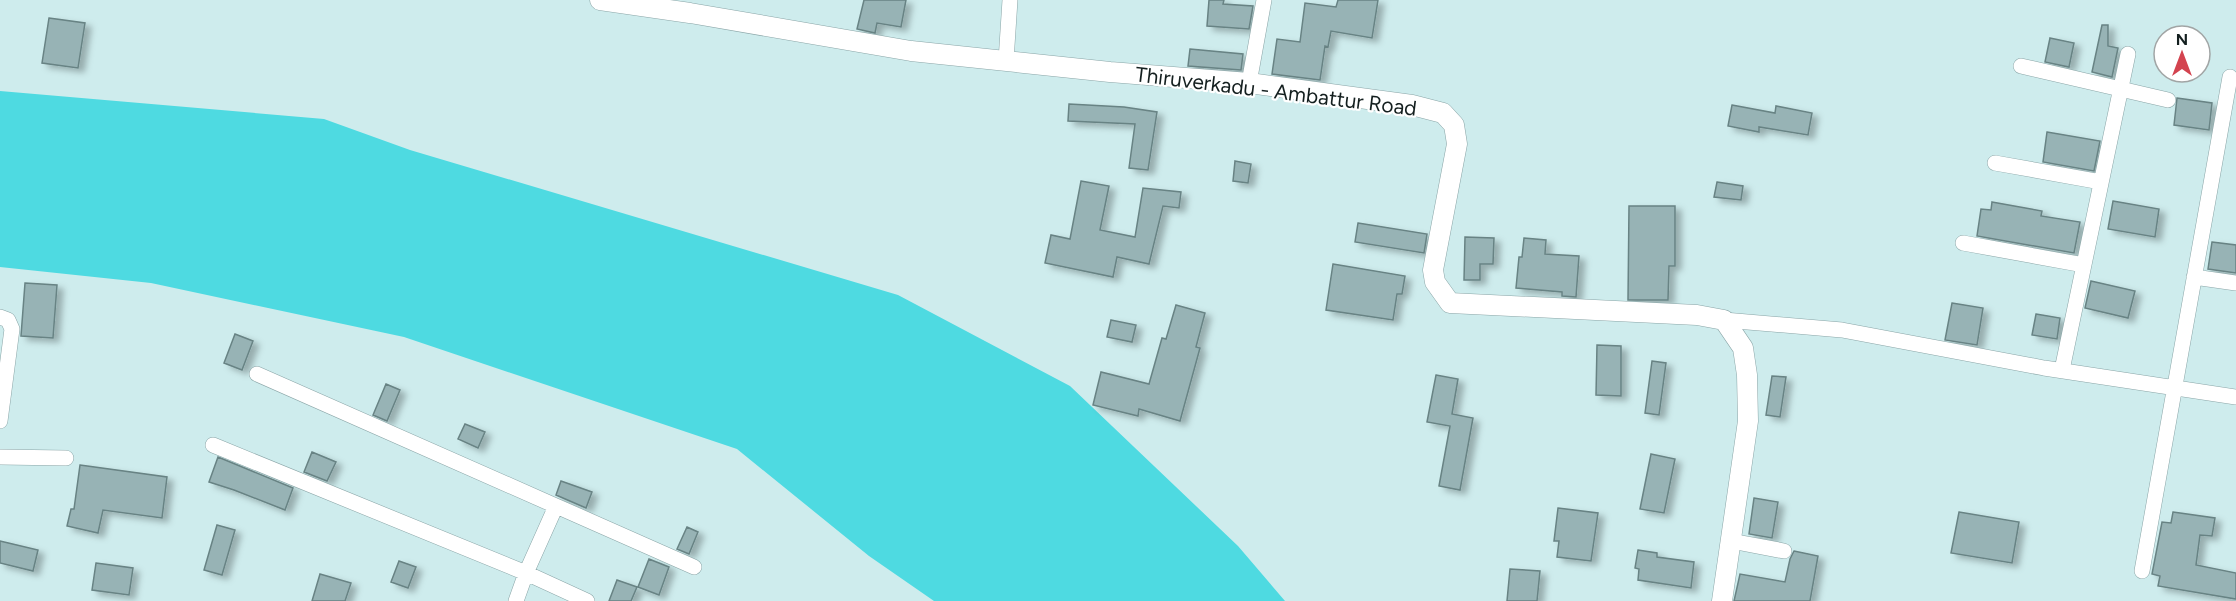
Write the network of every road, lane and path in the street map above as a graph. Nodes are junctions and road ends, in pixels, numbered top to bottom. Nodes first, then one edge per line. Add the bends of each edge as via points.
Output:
1 (600, 0) edge
2 (1010, 0) edge
3 (1264, 0) edge
4 (634, 2) edge
5 (2128, 54) dead end
6 (1006, 61) junction
7 (2021, 66) dead end
8 (2230, 77) dead end
9 (1249, 83) junction
10 (2120, 90) junction
11 (2168, 100) dead end
12 (1995, 163) dead end
13 (2101, 182) junction
14 (1963, 243) dead end
15 (2084, 265) junction
16 (2194, 277) junction
17 (2236, 283) edge
18 (0, 317) edge
19 (1724, 320) junction
20 (2062, 370) junction
21 (257, 374) dead end
22 (2174, 387) junction
23 (2236, 397) edge
24 (0, 421) edge
25 (213, 445) dead end
26 (0, 457) edge
27 (66, 458) dead end
28 (556, 506) junction
29 (1731, 541) junction
30 (1784, 551) dead end
31 (694, 567) dead end
32 (2142, 571) dead end
33 (526, 573) junction
34 (516, 601) edge
35 (587, 601) edge
36 (1722, 601) edge

1 - 4 main road, Thiruverkadu - Ambattur Road
2 - 6 street
3 - 9 street
4 - 6 main road, Thiruverkadu - Ambattur Road via 911,51
5 - 10 street
6 - 9 main road, Thiruverkadu - Ambattur Road
7 - 10 street
8 - 16 street
9 - 19 main road, Thiruverkadu - Ambattur Road via 1412,105 1443,113 1454,125 1457,144 1433,270 1435,282 1450,303 1697,315
10 - 11 street
10 - 13 street
12 - 13 street
13 - 15 street
14 - 15 street
15 - 20 street
16 - 17 street
16 - 22 street
18 - 24 street via 8,320 12,329
19 - 20 street via 1842,330
19 - 29 main road via 1743,348 1747,375 1748,421
20 - 22 street
21 - 28 street
22 - 23 street
22 - 32 street
25 - 33 street
26 - 27 street
28 - 31 street
28 - 33 street
29 - 30 street
29 - 36 main road
33 - 34 street
33 - 35 street

